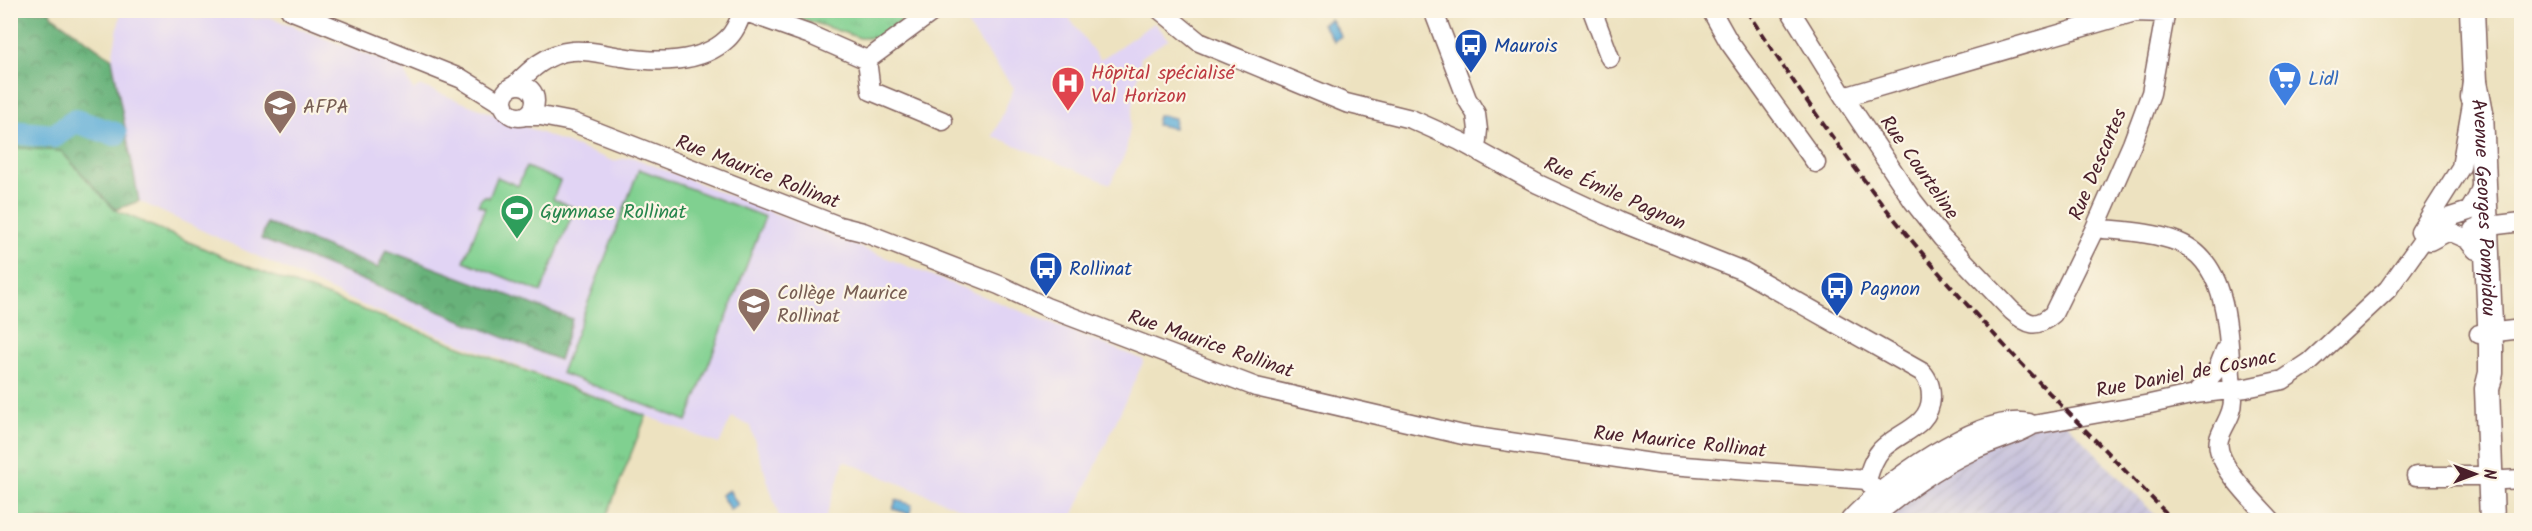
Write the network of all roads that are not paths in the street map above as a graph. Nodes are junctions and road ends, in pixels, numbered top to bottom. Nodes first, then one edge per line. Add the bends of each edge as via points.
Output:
1 (290, 10) edge
2 (935, 10) edge
3 (1160, 10) edge
4 (1433, 10) edge
5 (1593, 10) edge
6 (1790, 10) edge
7 (2472, 10) edge
8 (742, 11) edge
9 (2166, 12) edge
10 (1719, 13) edge
11 (1610, 58) dead end
12 (867, 60) junction
13 (540, 63) junction
14 (509, 93) junction
15 (2473, 93) junction
16 (534, 94) junction
17 (1844, 98) junction
18 (1467, 99) junction
19 (525, 116) junction
20 (572, 122) junction
21 (943, 122) dead end
22 (1456, 139) junction
23 (1476, 149) junction
24 (1816, 163) dead end
25 (2447, 192) junction
26 (2478, 216) junction
27 (2522, 222) edge
28 (2095, 228) junction
29 (2409, 261) junction
30 (2040, 324) joint
31 (2522, 329) edge
32 (2485, 334) junction
33 (2227, 342) junction
34 (2232, 389) junction
35 (2195, 394) junction
36 (2033, 424) junction
37 (1979, 431) junction
38 (2416, 476) dead end
39 (2490, 478) junction
40 (2522, 479) edge
41 (1872, 487) junction
42 (1903, 493) junction
43 (1850, 520) edge
44 (1861, 520) edge
45 (1870, 520) edge
46 (2271, 520) edge
47 (2492, 520) edge

1 - 14 street via 472,84 480,81
2 - 12 street
3 - 22 street, Rue Émile Pagnon via 1209,46 1346,103 1410,119
4 - 18 street
5 - 11 street
6 - 17 street, Rue Courteline
7 - 15 main road, Avenue Georges Pompidou
8 - 12 street
8 - 13 street via 728,39 690,57 646,61 571,51
9 - 17 street via 2134,12
9 - 28 street, Rue Descartes via 2151,93
10 - 24 street via 1742,61
12 - 21 street via 871,91
13 - 14 street via 529,69
13 - 16 street
14 - 16 street via 524,85
14 - 19 street via 508,113
15 - 25 street, Rue Daniel de Cosnac via 2461,167
15 - 26 main road, Avenue Georges Pompidou
16 - 19 street via 534,107
16 - 20 street, Rue Maurice Rollinat
17 - 30 street, Rue Courteline via 1942,238 2022,320
18 - 22 street via 1467,115
18 - 23 street via 1476,114
19 - 20 street, Rue Maurice Rollinat
20 - 41 street, Rue Maurice Rollinat via 1256,387 1463,435 1658,464
22 - 23 street, Rue Émile Pagnon
23 - 41 street, Rue Émile Pagnon via 1538,184 1620,222 1743,271 1922,372 1930,386 1927,415 1880,451 1873,462
25 - 26 street
25 - 29 street, Rue Daniel de Cosnac via 2408,251
26 - 27 street
26 - 29 street, Rue Daniel de Cosnac via 2469,211 2447,218 2430,230
26 - 29 street, Rue Daniel de Cosnac via 2467,239 2449,231 2431,239 2419,256
26 - 32 main road, Avenue Georges Pompidou
28 - 30 street, Rue Descartes via 2053,314
28 - 33 street via 2168,239 2198,255 2209,267 2220,291
29 - 34 street, Rue Daniel de Cosnac via 2381,296 2310,362 2283,380
31 - 32 street
32 - 39 main road, Avenue Georges Pompidou via 2482,376 2487,389
33 - 34 street
33 - 35 street via 2222,361
34 - 35 street, Rue Daniel de Cosnac
34 - 46 street via 2233,411 2219,438 2218,450 2223,464
35 - 36 street, Rue Daniel de Cosnac
36 - 37 street, Rue Daniel de Cosnac via 2013,423
36 - 42 street, Rue Daniel de Cosnac via 1955,459
37 - 41 street, Rue Daniel de Cosnac
37 - 42 street via 1919,472
38 - 39 street
39 - 40 street
39 - 47 main road, Avenue Georges Pompidou
41 - 42 street, Rue Maurice Rollinat
41 - 43 street, Rue Daniel de Cosnac
41 - 44 street, Rue Émile Pagnon via 1872,509
42 - 45 street, Rue Daniel de Cosnac

